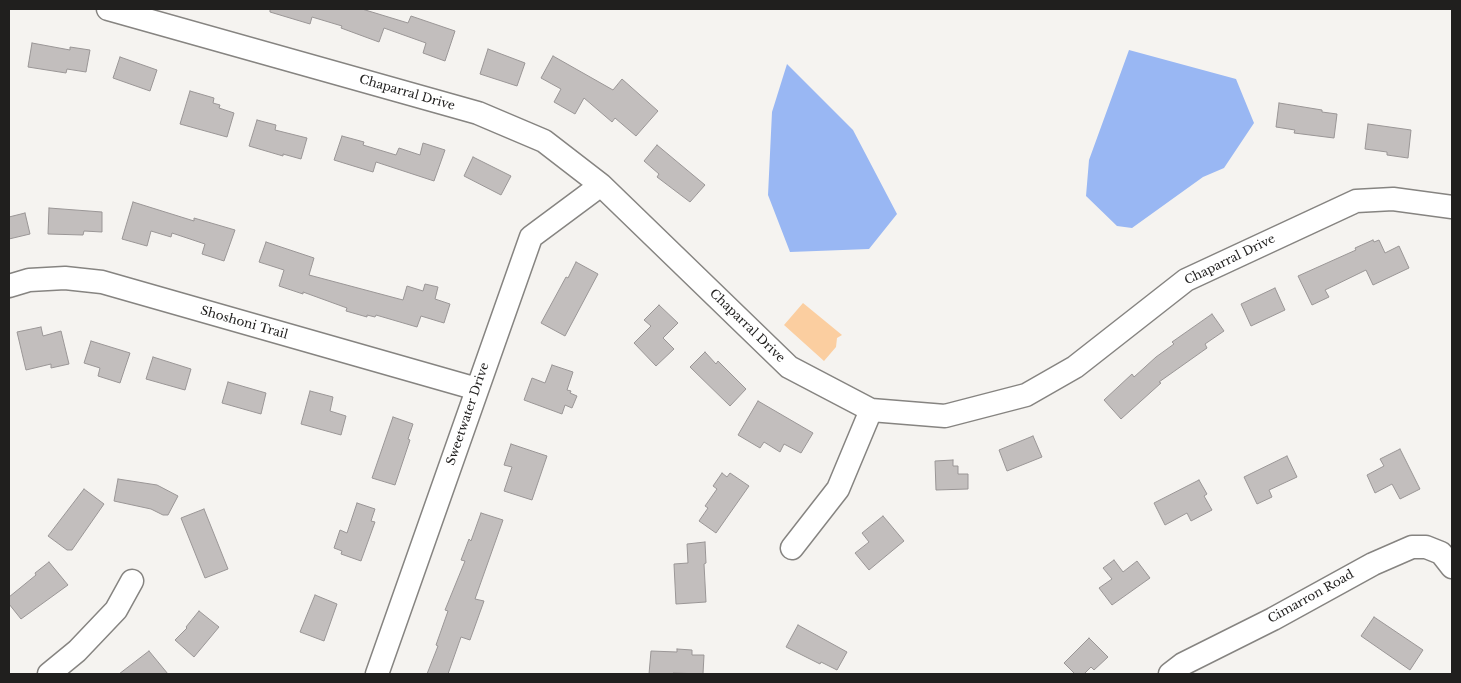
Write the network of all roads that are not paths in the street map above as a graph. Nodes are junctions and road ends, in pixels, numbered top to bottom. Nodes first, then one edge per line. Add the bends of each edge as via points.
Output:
1 (108, 9) edge
2 (601, 185) junction
3 (1452, 207) edge
4 (9, 286) edge
5 (477, 389) junction
6 (871, 410) junction
7 (792, 548) dead end
8 (1452, 567) edge
9 (132, 581) dead end
10 (49, 674) edge
11 (378, 674) edge
12 (1170, 674) edge

1 - 2 street, Chaparral Drive via 478,114 544,141
2 - 5 street, Sweetwater Drive via 531,237
2 - 6 street, Chaparral Drive via 789,367
3 - 6 street, Chaparral Drive via 1394,199 1356,201 1186,280 1075,367 1026,395 945,416
4 - 5 street, Shoshoni Trail via 29,280 65,278 102,282
5 - 11 street, Sweetwater Drive
6 - 7 street via 838,489
8 - 12 street, Cimarron Road via 1441,553 1426,547 1412,547 1373,564 1183,664
9 - 10 street via 116,610 77,651

